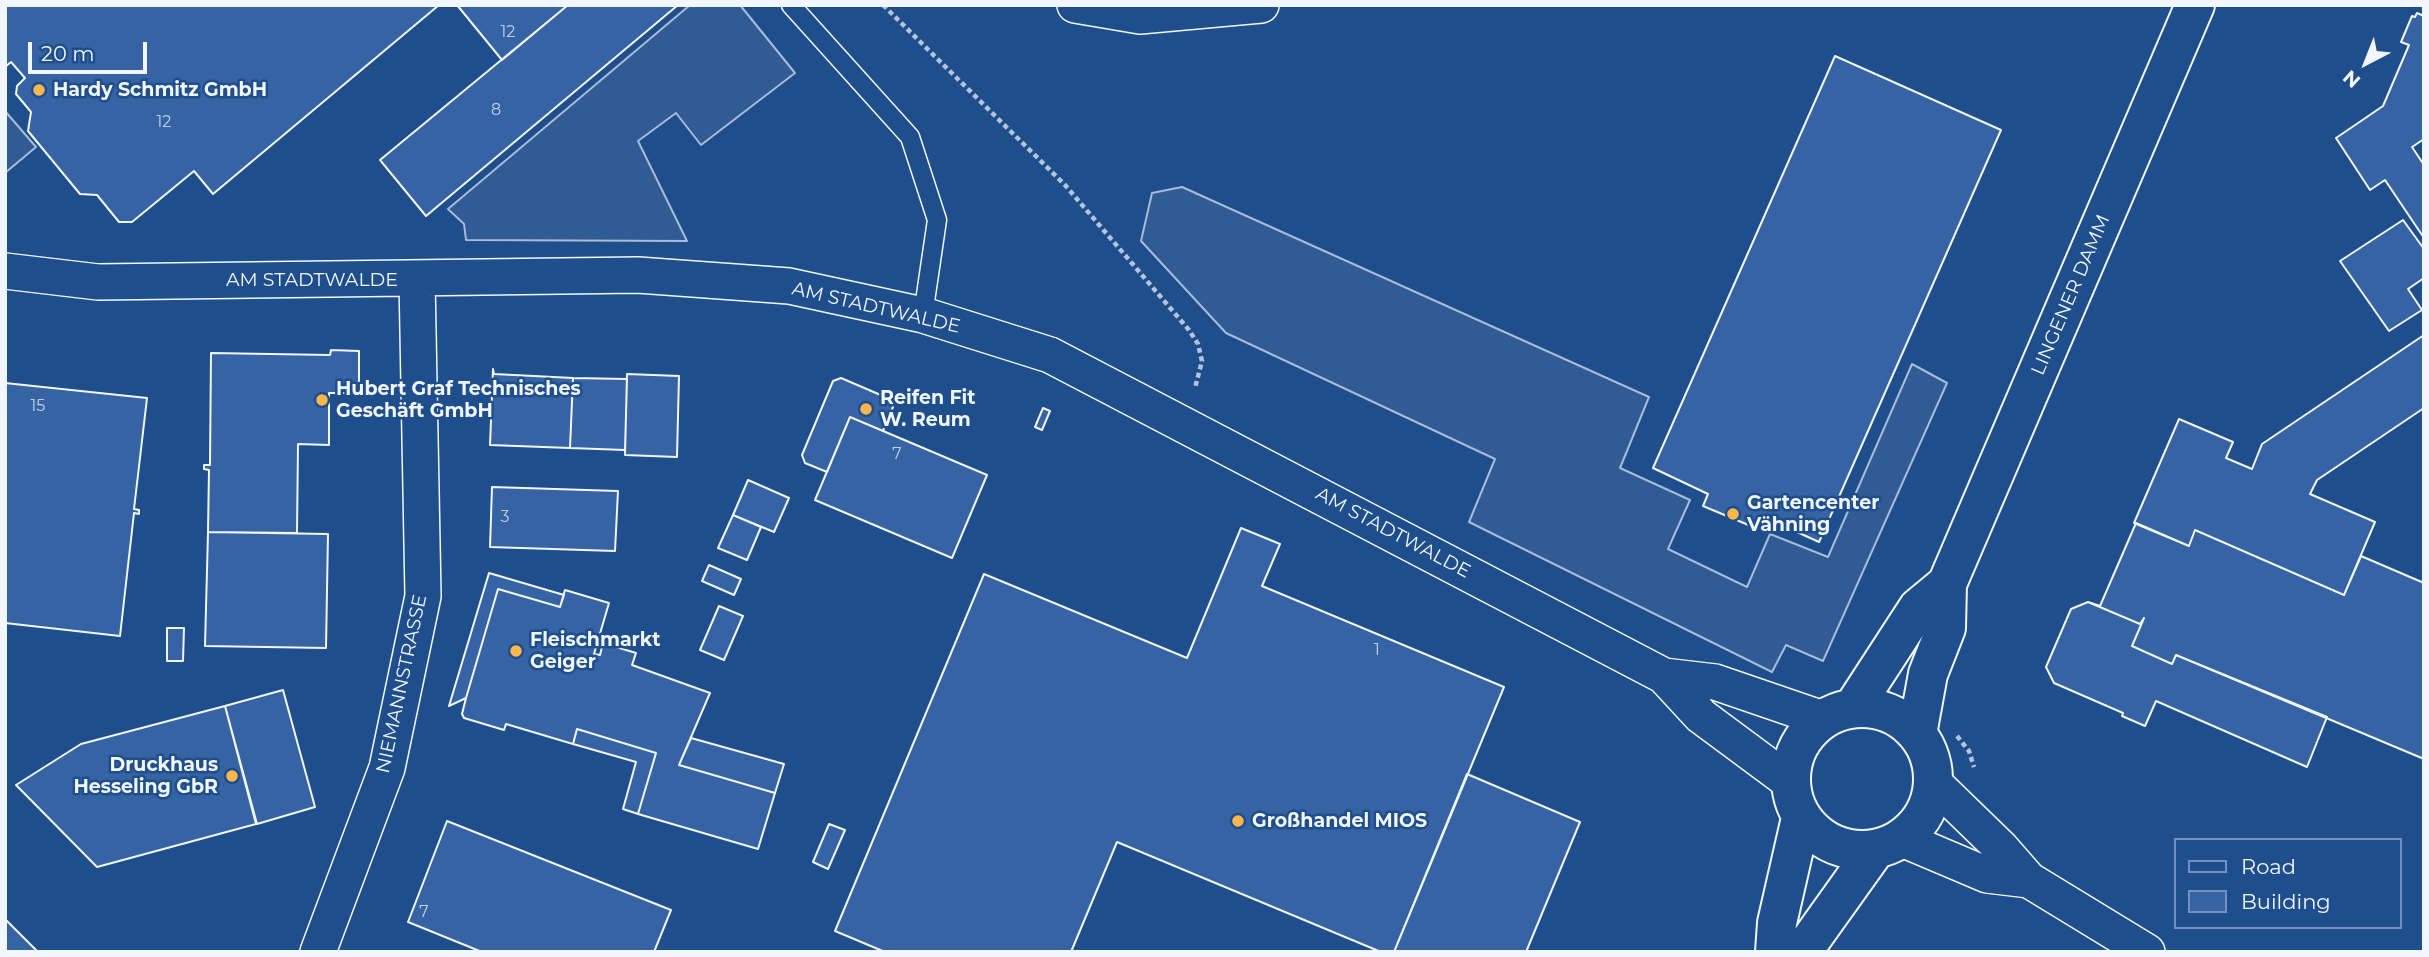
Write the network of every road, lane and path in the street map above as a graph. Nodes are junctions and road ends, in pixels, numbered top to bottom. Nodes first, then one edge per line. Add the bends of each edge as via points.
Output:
1 (791, 5) edge
2 (883, 5) edge
3 (1074, 5) edge
4 (1261, 5) edge
5 (2195, 5) edge
6 (5, 271) edge
7 (417, 279) junction
8 (923, 315) junction
9 (1178, 420) junction
10 (1947, 584) junction
11 (1664, 676) junction
12 (1838, 714) junction
13 (1934, 731) junction
14 (1976, 775) dead end
15 (1790, 782) junction
16 (1934, 783) junction
17 (1801, 818) junction
18 (1889, 844) junction
19 (2029, 880) junction
20 (318, 952) edge
21 (1775, 952) edge
22 (1797, 952) edge
23 (2147, 952) edge

1 - 8 lane via 910,137 937,220
2 - 9 path via 1065,185 1189,330 1202,361 1200,379
3 - 4 street via 1140,16
5 - 10 main road, LINGENER DAMM
6 - 7 street, AM STADTWALDE via 98,282
7 - 8 street, AM STADTWALDE via 638,275 789,286
7 - 20 street, NIEMANNSTRASSE via 423,596 387,768
8 - 9 street, AM STADTWALDE via 1051,355
9 - 11 street, AM STADTWALDE
10 - 12 main road, LINGENER DAMM via 1918,608
10 - 13 main road, LINGENER DAMM via 1946,628 1928,674
11 - 12 street, AM STADTWALDE via 1715,682
11 - 15 street, AM STADTWALDE via 1701,716
12 - 13 main road via 1876,709
12 - 15 main road via 1805,735 1793,757
13 - 14 path via 1969,751
13 - 16 main road via 1926,749
15 - 17 main road
16 - 18 main road via 1923,814
16 - 19 street
17 - 18 main road via 1833,845 1854,851
17 - 21 main road via 1777,923
18 - 19 street via 1987,875
18 - 22 main road
19 - 23 street

